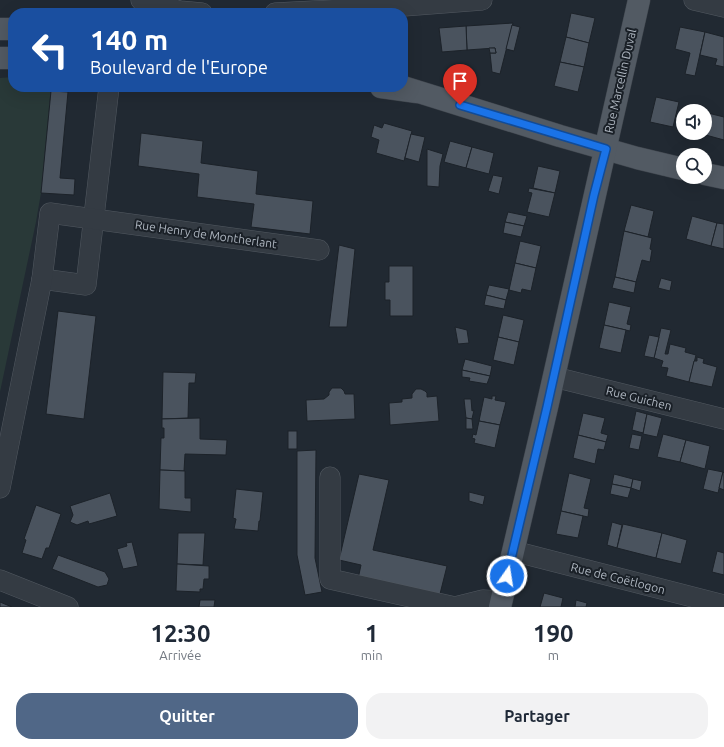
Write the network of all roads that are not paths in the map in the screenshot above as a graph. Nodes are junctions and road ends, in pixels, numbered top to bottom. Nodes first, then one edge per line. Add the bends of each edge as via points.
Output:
1 (141, 0) edge
2 (482, 0) edge
3 (639, 0) edge
4 (694, 0) edge
5 (724, 7) edge
6 (169, 8) edge
7 (408, 8) edge
8 (410, 89) edge
9 (108, 92) edge
10 (606, 149) junction
11 (676, 167) edge
12 (712, 175) edge
13 (724, 178) edge
14 (94, 218) junction
15 (319, 250) dead end
16 (42, 279) junction
17 (554, 377) junction
18 (724, 419) edge
19 (330, 477) dead end
20 (0, 488) edge
21 (513, 551) junction
22 (0, 580) edge
23 (501, 604) edge
24 (724, 605) edge
25 (68, 607) edge
26 (455, 607) edge

1 - 6 street
2 - 7 street
3 - 10 main road, Rue Marcellin Duval
4 - 5 street
8 - 10 main road
9 - 14 street
10 - 11 main road
10 - 17 main road, Rue Marcellin Duval
12 - 13 main road
14 - 15 street, Rue Henry de Montherlant
14 - 16 street, Rue Henry de Montherlant via 50,213
14 - 16 street via 86,285
16 - 20 street, Rue Henry de Montherlant
17 - 18 street, Rue Guichen
17 - 21 main road, Rue Marcellin Duval
19 - 26 street via 330,579
21 - 23 main road, Rue Marcellin Duval
21 - 24 street, Rue de Coëtlogon
22 - 25 street
23 - 26 street via 483,600

